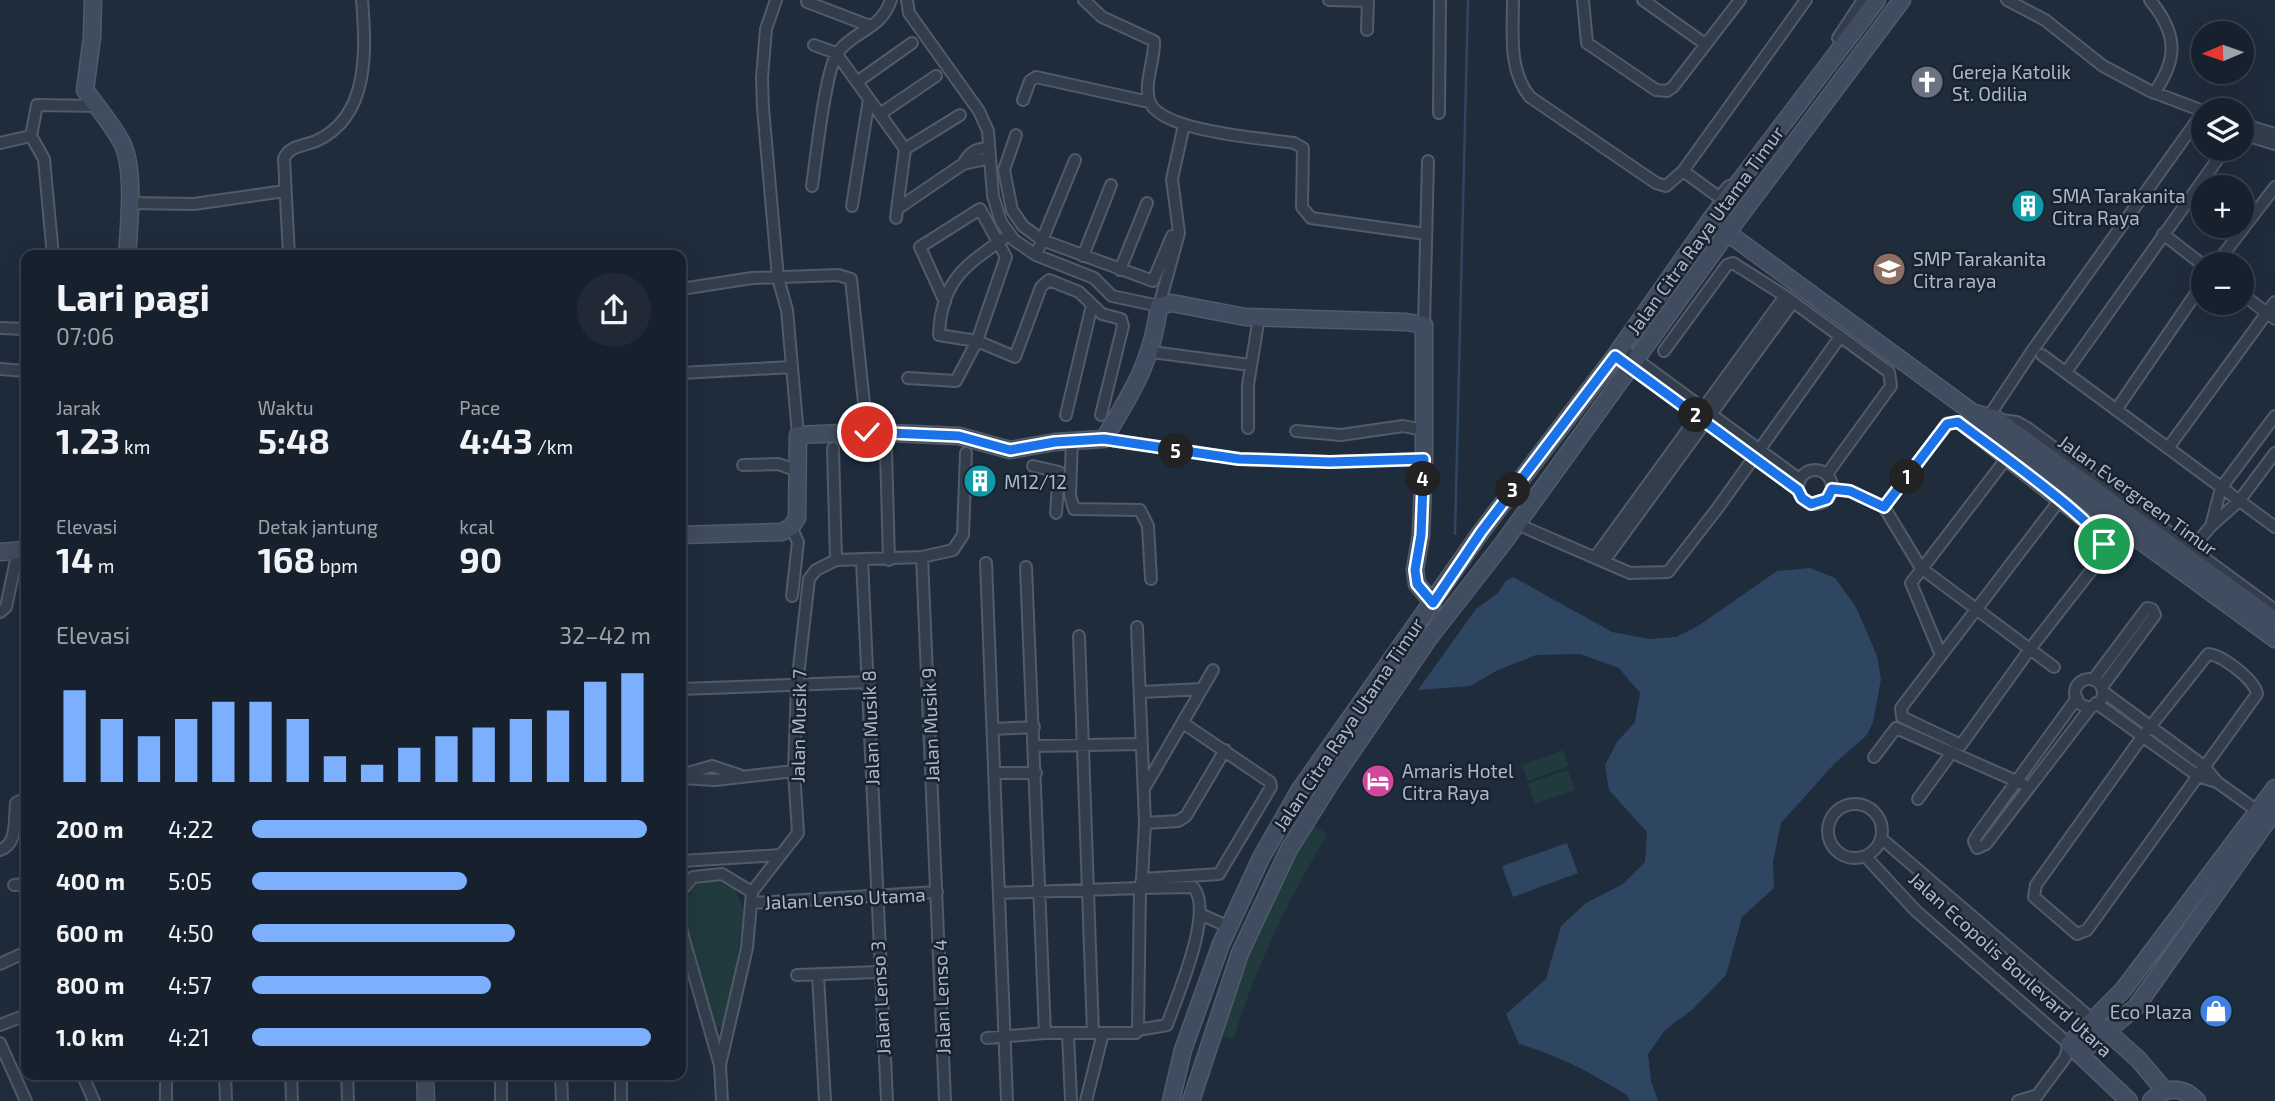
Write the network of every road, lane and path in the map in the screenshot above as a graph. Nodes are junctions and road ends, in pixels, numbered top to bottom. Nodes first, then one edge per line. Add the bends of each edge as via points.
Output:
1 (93, 0) edge
2 (362, 0) edge
3 (776, 0) edge
4 (891, 0) edge
5 (907, 0) edge
6 (1084, 0) edge
7 (1329, 0) edge
8 (1440, 0) edge
9 (1513, 0) edge
10 (1583, 0) edge
11 (1643, 0) edge
12 (1740, 0) edge
13 (1806, 0) edge
14 (1863, 0) edge
15 (1877, 0) edge
16 (1902, 0) edge
17 (2007, 0) edge
18 (2150, 0) edge
19 (1368, 1) edge
20 (807, 2) dead end
21 (870, 26) junction
22 (1367, 30) dead end
23 (912, 43) dead end
24 (1705, 44) junction
25 (814, 45) dead end
26 (836, 53) junction
27 (1829, 63) junction
28 (936, 76) dead end
29 (1845, 76) junction
30 (857, 82) junction
31 (2154, 93) junction
32 (869, 99) junction
33 (1023, 100) dead end
34 (1149, 102) junction
35 (98, 106) junction
36 (2191, 107) edge
37 (1438, 113) dead end
38 (880, 114) junction
39 (960, 115) dead end
40 (1184, 125) junction
41 (2254, 128) edge
42 (2191, 129) edge
43 (2275, 134) edge
44 (1016, 135) dead end
45 (31, 136) junction
46 (2254, 138) edge
47 (0, 143) edge
48 (2275, 144) edge
49 (905, 149) junction
50 (990, 153) junction
51 (1075, 160) dead end
52 (1428, 161) dead end
53 (2216, 161) edge
54 (1683, 171) junction
55 (1111, 185) dead end
56 (812, 186) dead end
57 (2275, 187) edge
58 (285, 191) junction
59 (129, 203) junction
60 (1147, 203) dead end
61 (852, 206) dead end
62 (1711, 219) junction
63 (1727, 233) junction
64 (1010, 234) junction
65 (1426, 234) junction
66 (2163, 234) junction
67 (1172, 236) dead end
68 (1042, 240) junction
69 (998, 242) junction
70 (52, 250) edge
71 (127, 250) edge
72 (289, 250) edge
73 (2225, 252) edge
74 (1036, 256) junction
75 (1083, 256) junction
76 (2191, 256) edge
77 (1120, 270) junction
78 (778, 278) junction
79 (686, 288) edge
80 (1789, 299) junction
81 (2191, 301) edge
82 (945, 302) junction
83 (2275, 302) edge
84 (2254, 303) edge
85 (1092, 305) junction
86 (1159, 306) junction
87 (2271, 316) edge
88 (1259, 317) junction
89 (1424, 325) junction
90 (0, 328) edge
91 (21, 328) edge
92 (1840, 337) junction
93 (976, 341) junction
94 (1664, 351) dead end
95 (1152, 352) junction
96 (1618, 352) junction
97 (2042, 355) dead end
98 (1633, 363) junction
99 (1250, 365) junction
100 (792, 367) junction
101 (0, 369) edge
102 (21, 371) edge
103 (2066, 372) junction
104 (686, 373) edge
105 (908, 378) dead end
106 (2116, 410) junction
107 (1066, 415) dead end
108 (1101, 415) dead end
109 (1704, 415) junction
110 (2275, 416) edge
111 (1990, 420) junction
112 (1248, 428) dead end
113 (1423, 430) junction
114 (867, 432) junction
115 (1296, 432) dead end
116 (798, 435) junction
117 (1104, 439) junction
118 (1072, 440) junction
119 (1034, 445) junction
120 (833, 448) dead end
121 (2168, 448) junction
122 (886, 450) dead end
123 (966, 453) dead end
124 (2275, 453) edge
125 (1757, 454) junction
126 (1539, 456) junction
127 (1424, 459) junction
128 (2006, 459) junction
129 (743, 465) dead end
130 (1557, 468) junction
131 (799, 471) junction
132 (1826, 474) junction
133 (1799, 485) junction
134 (2221, 488) junction
135 (1832, 489) junction
136 (2059, 501) junction
137 (2239, 501) junction
138 (1884, 507) junction
139 (1056, 513) dead end
140 (1517, 524) junction
141 (2211, 526) junction
142 (791, 527) junction
143 (2275, 527) edge
144 (686, 535) edge
145 (21, 551) edge
146 (0, 552) edge
147 (21, 554) edge
148 (922, 557) junction
149 (1600, 558) junction
150 (2185, 558) junction
151 (836, 560) junction
152 (862, 560) junction
153 (889, 560) junction
154 (986, 563) dead end
155 (1026, 567) dead end
156 (1922, 568) junction
157 (1151, 579) dead end
158 (792, 596) dead end
159 (1433, 603) junction
160 (1975, 608) junction
161 (2275, 610) edge
162 (0, 612) edge
163 (2275, 620) edge
164 (1137, 627) dead end
165 (1079, 636) dead end
166 (2275, 639) edge
167 (2029, 649) junction
168 (1941, 655) junction
169 (2054, 667) dead end
170 (1213, 670) dead end
171 (869, 682) junction
172 (797, 685) junction
173 (2100, 687) junction
174 (686, 688) edge
175 (1202, 689) junction
176 (1141, 692) junction
177 (2077, 698) junction
178 (2093, 705) junction
179 (1355, 713) junction
180 (1183, 723) junction
181 (1371, 725) junction
182 (2150, 726) junction
183 (1034, 727) junction
184 (993, 729) junction
185 (2142, 737) junction
186 (1142, 744) junction
187 (1034, 746) junction
188 (1083, 746) junction
189 (1225, 750) junction
190 (1952, 752) junction
191 (1874, 757) dead end
192 (794, 771) junction
193 (2201, 772) junction
194 (995, 773) junction
195 (1036, 773) junction
196 (686, 777) edge
197 (2023, 784) junction
198 (2275, 789) edge
199 (1143, 790) junction
200 (1918, 799) dead end
201 (21, 800) edge
202 (2269, 816) edge
203 (1144, 823) junction
204 (21, 837) edge
205 (13, 838) junction
206 (1882, 839) junction
207 (0, 850) edge
208 (781, 855) junction
209 (1866, 857) junction
210 (686, 861) edge
211 (1141, 883) junction
212 (21, 884) edge
213 (14, 885) dead end
214 (686, 885) edge
215 (1087, 890) junction
216 (1041, 891) junction
217 (937, 892) junction
218 (1000, 893) junction
219 (875, 895) junction
220 (752, 897) junction
221 (1200, 914) junction
222 (1229, 927) junction
223 (686, 946) edge
224 (21, 954) edge
225 (0, 964) edge
226 (878, 972) junction
227 (797, 975) dead end
228 (818, 975) junction
229 (21, 1017) edge
230 (2093, 1020) junction
231 (0, 1026) edge
232 (1138, 1030) junction
233 (2109, 1032) junction
234 (1045, 1033) junction
235 (1068, 1033) junction
236 (1098, 1033) junction
237 (1003, 1035) junction
238 (987, 1038) dead end
239 (0, 1043) edge
240 (2071, 1052) junction
241 (720, 1065) junction
242 (85, 1080) edge
243 (166, 1080) edge
244 (225, 1080) edge
245 (291, 1080) edge
246 (347, 1080) edge
247 (425, 1080) edge
248 (500, 1080) edge
249 (561, 1080) edge
250 (621, 1080) edge
251 (2165, 1091) junction
252 (2034, 1099) edge
253 (26, 1101) edge
254 (94, 1101) edge
255 (166, 1101) edge
256 (226, 1101) edge
257 (292, 1101) edge
258 (348, 1101) edge
259 (426, 1101) edge
260 (501, 1101) edge
261 (562, 1101) edge
262 (621, 1101) edge
263 (722, 1101) edge
264 (825, 1101) edge
265 (887, 1101) edge
266 (945, 1101) edge
267 (1007, 1101) edge
268 (1071, 1101) edge
269 (1086, 1101) edge
270 (1171, 1101) edge
271 (1191, 1101) edge
272 (2018, 1101) edge
273 (2129, 1101) edge
274 (2151, 1101) edge
275 (2197, 1101) edge

1 - 35 street via 85,86
2 - 58 street via 363,64 353,105 319,140 286,152
3 - 78 street via 766,29 762,78
4 - 21 street via 885,17
5 - 50 street via 909,13 979,111 988,131
6 - 34 street via 1102,17 1154,41
7 - 19 street
8 - 37 street
9 - 54 street via 1515,65 1519,83 1530,97 1656,183 1666,186
10 - 24 street via 1587,43 1656,90 1673,87
11 - 24 street
12 - 24 street
13 - 54 street
14 - 54 street via 1721,195
15 - 27 street, Jalan Citra Raya Utama Timur
16 - 29 street, Jalan Citra Raya Utama Timur
17 - 31 street via 2045,20 2103,66
18 - 31 street via 2171,36 2173,54
19 - 22 street
20 - 21 street
21 - 26 street
23 - 30 street
25 - 26 street
26 - 30 street
26 - 56 street
27 - 29 street
27 - 62 street, Jalan Citra Raya Utama Timur
28 - 38 street
29 - 63 street, Jalan Citra Raya Utama Timur
30 - 32 street
31 - 36 street
32 - 38 street
32 - 61 street
33 - 34 street via 1036,77
34 - 40 street via 1169,121
35 - 45 street via 37,105
35 - 59 street via 126,155
38 - 49 street
39 - 49 street
40 - 65 street via 1300,146 1304,152 1301,207 1311,218
40 - 86 street via 1173,172 1179,233
41 - 43 street
42 - 111 street via 2032,351
44 - 68 street via 1004,170 1012,210 1023,226
45 - 47 street
45 - 70 street via 44,159
46 - 48 street
49 - 50 street via 897,213 979,148
50 - 64 street via 993,196
51 - 68 street
52 - 65 street
53 - 66 street
55 - 75 street
57 - 73 street
58 - 59 street via 194,204
58 - 72 street
59 - 71 street
60 - 77 street
62 - 63 street, Jalan Evergreen Timur
62 - 96 street, Jalan Citra Raya Utama Timur
63 - 98 street, Jalan Citra Raya Utama Timur
63 - 111 street, Jalan Evergreen Timur via 1972,412
64 - 69 street
64 - 74 street
65 - 89 street
66 - 76 street
66 - 103 street
67 - 77 street via 1153,281
68 - 74 street
68 - 75 street
69 - 82 street via 960,270
69 - 82 street via 984,211 976,208 920,247
69 - 93 street via 1006,257
74 - 86 street via 1094,278 1112,296
75 - 77 street
78 - 79 street
78 - 100 street via 787,310
78 - 114 street via 838,275 851,279
80 - 92 street
80 - 94 street via 1739,265 1727,265
80 - 109 street
81 - 106 street
82 - 93 street via 939,335
83 - 87 street
84 - 87 street
85 - 93 street via 1079,292 1049,281 1041,287 1015,358
85 - 107 street
85 - 108 street via 1102,314 1121,319 1123,326
86 - 88 street via 1172,303
86 - 95 street
87 - 121 street
88 - 89 street
88 - 99 street
89 - 113 street
90 - 91 street
92 - 125 street
92 - 132 street via 1889,372 1891,386
93 - 105 street via 956,381
95 - 99 street
95 - 117 street
96 - 98 street
96 - 126 street, Jalan Citra Raya Utama Timur
97 - 103 street
98 - 109 street
98 - 130 street, Jalan Citra Raya Utama Timur
99 - 112 street
100 - 104 street
100 - 116 street
101 - 102 street
103 - 106 street
106 - 121 street
109 - 125 street
109 - 149 street
110 - 134 street
111 - 150 street, Jalan Evergreen Timur
111 - 150 street via 2026,427
113 - 115 street via 1403,426 1341,435
113 - 127 street
114 - 116 street
114 - 119 street via 959,436 1010,450
116 - 131 street
117 - 118 street
117 - 127 street via 1239,459
118 - 119 street
118 - 157 street via 1070,495 1074,509 1140,510 1148,526
119 - 139 street via 1033,468 1059,472
120 - 151 street
121 - 134 street
122 - 153 street
123 - 148 street via 963,535 953,550
124 - 137 street
125 - 133 street
125 - 149 street via 1668,572 1630,573
126 - 130 street
126 - 159 street, Jalan Citra Raya Utama Timur
127 - 159 street via 1415,570 1417,584
128 - 136 street
128 - 138 street via 1952,422
128 - 156 street
129 - 131 street via 778,464
130 - 140 street, Jalan Citra Raya Utama Timur
131 - 142 street via 797,518
132 - 133 street via 1811,471
132 - 135 street
133 - 135 street via 1806,502 1817,504 1827,499
134 - 137 street
134 - 141 street
135 - 138 street via 1850,491
136 - 160 street
136 - 167 street via 2101,535 2104,554
137 - 141 street
137 - 143 street
138 - 156 street
140 - 149 street
140 - 181 street, Jalan Citra Raya Utama Timur via 1429,638
141 - 150 street
142 - 144 street via 782,532
142 - 158 street via 798,542
145 - 146 street
147 - 162 street via 6,607
148 - 153 street
148 - 217 street, Jalan Musik 9
150 - 161 street
150 - 163 street, Jalan Evergreen Timur
150 - 166 street, Jalan Evergreen Timur
151 - 152 street
151 - 172 street, Jalan Musik 7 via 809,579
152 - 153 street
152 - 171 street, Jalan Musik 8
154 - 184 street
155 - 183 street
156 - 160 street
156 - 168 street via 1911,587
159 - 179 street, Jalan Citra Raya Utama Timur
160 - 167 street
160 - 168 street
164 - 176 street
165 - 188 street
167 - 168 street via 1961,745 1900,713
167 - 169 street
170 - 175 street
171 - 172 street
171 - 219 street, Jalan Musik 8
172 - 174 street
172 - 192 street, Jalan Musik 7
173 - 173 street via 2147,608 2152,609 2155,615
173 - 177 street via 2079,684
173 - 178 street
173 - 182 street
175 - 176 street
175 - 180 street
176 - 186 street
177 - 178 street via 2082,705
177 - 197 street
178 - 185 street
178 - 197 street
179 - 181 street
179 - 222 street, Jalan Citra Raya Utama Timur via 1294,799
180 - 189 street
180 - 199 street
181 - 271 street, Jalan Citra Raya Utama Timur via 1289,849 1265,898 1240,953
182 - 185 street
182 - 193 street
182 - 193 street via 2205,656 2218,657 2255,685 2257,694
183 - 184 street
183 - 187 street
184 - 194 street
185 - 193 street
185 - 193 street via 2036,885 2034,897 2077,934 2087,930
186 - 188 street
186 - 199 street
187 - 188 street
187 - 195 street
188 - 215 street
189 - 203 street via 1186,816 1178,821
189 - 211 street via 1268,779 1271,786 1221,870 1215,875
190 - 191 street via 1896,728
190 - 197 street
190 - 200 street
192 - 196 street via 715,780
192 - 208 street, Jalan Musik 7 via 798,833
193 - 202 street
194 - 195 street
194 - 218 street
195 - 216 street
197 - 197 street via 1986,844 1977,848 1974,841
198 - 202 street
199 - 203 street
201 - 205 street via 16,803
202 - 230 street
202 - 233 street via 2148,991
203 - 211 street
204 - 205 street
205 - 207 street
206 - 209 street
206 - 209 street via 1876,813 1865,805 1839,808 1830,818 1827,832 1840,855
206 - 230 street, Jalan Ecopolis Boulevard Utara
208 - 210 street
208 - 220 street, Jalan Musik 7
209 - 240 street, Jalan Ecopolis Boulevard Utara via 1916,911
211 - 215 street
211 - 221 street via 1193,887 1199,895
211 - 232 street
212 - 213 street
214 - 220 street via 693,877 722,874
215 - 216 street
215 - 236 street
216 - 218 street
216 - 234 street
217 - 219 street, Jalan Lenso Utama
217 - 266 street, Jalan Lenso 4
218 - 237 street
219 - 220 street, Jalan Lenso Utama
219 - 226 street, Jalan Lenso 3
220 - 241 street via 747,948
221 - 222 street
221 - 232 street via 1167,1025
222 - 270 street, Jalan Citra Raya Utama Timur via 1183,1050
223 - 241 street
224 - 225 street
226 - 228 street
226 - 265 street, Jalan Lenso 3
227 - 228 street
228 - 264 street
229 - 231 street
230 - 233 street, Jalan Ecopolis Boulevard Utara
230 - 240 street
232 - 236 street
233 - 240 street
233 - 251 street, Jalan Ecopolis Boulevard Utara
234 - 235 street
234 - 237 street
235 - 236 street
235 - 268 street
236 - 269 street
237 - 238 street
237 - 267 street
239 - 253 street
240 - 252 street
240 - 273 street, Jalan Ecopolis Boulevard Utara
241 - 263 street
242 - 254 street
243 - 255 street
244 - 256 street
245 - 257 street
246 - 258 street
247 - 259 street
248 - 260 street
249 - 261 street
250 - 262 street
251 - 274 street
251 - 275 street via 2182,1090
252 - 272 street

